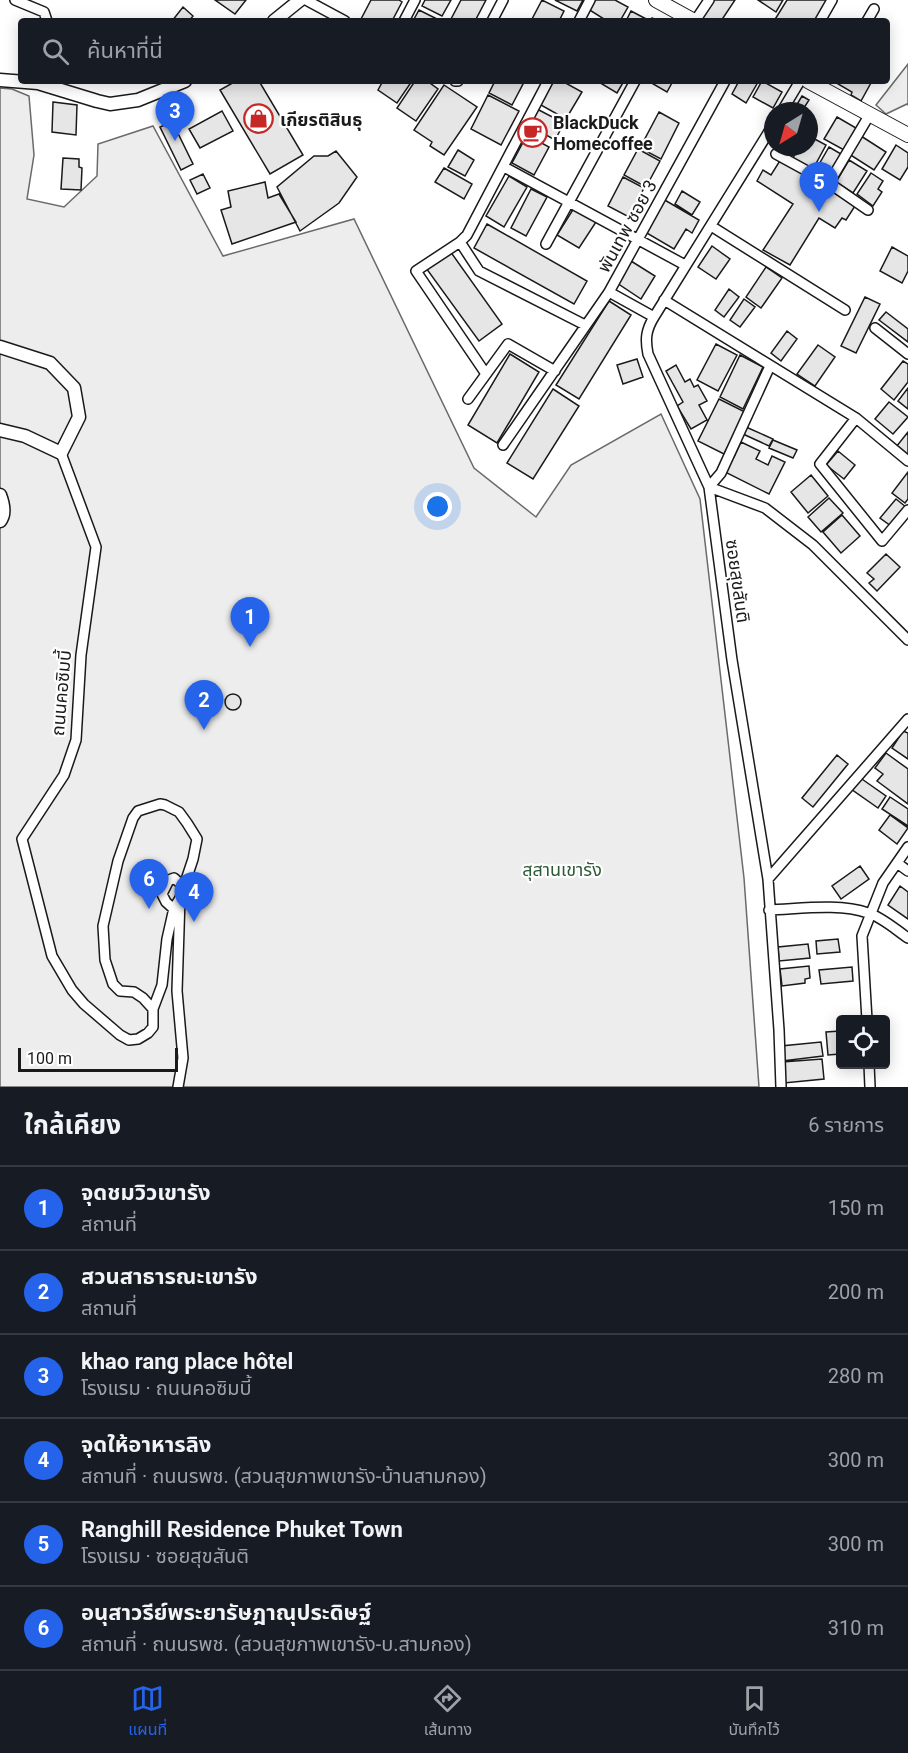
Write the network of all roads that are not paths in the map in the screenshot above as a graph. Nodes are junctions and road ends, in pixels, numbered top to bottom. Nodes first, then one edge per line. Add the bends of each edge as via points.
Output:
1 (15, 0) edge
2 (300, 0) edge
3 (306, 0) edge
4 (415, 0) edge
5 (503, 0) edge
6 (590, 0) edge
7 (656, 0) edge
8 (709, 0) edge
9 (831, 0) edge
10 (874, 9) dead end
11 (672, 16) edge
12 (45, 18) edge
13 (278, 18) edge
14 (339, 18) edge
15 (406, 18) edge
16 (494, 18) edge
17 (581, 18) edge
18 (697, 18) edge
19 (822, 18) edge
20 (869, 18) edge
21 (0, 81) edge
22 (18, 81) edge
23 (44, 84) edge
24 (177, 84) edge
25 (546, 84) edge
26 (633, 84) edge
27 (723, 84) edge
28 (798, 84) edge
29 (814, 84) edge
30 (787, 102) edge
31 (870, 114) junction
32 (908, 135) edge
33 (764, 140) edge
34 (780, 156) edge
35 (504, 167) junction
36 (828, 183) junction
37 (568, 201) junction
38 (868, 210) dead end
39 (711, 226) junction
40 (639, 239) junction
41 (460, 242) junction
42 (546, 244) dead end
43 (685, 265) junction
44 (609, 292) junction
45 (664, 300) junction
46 (845, 310) dead end
47 (654, 317) junction
48 (585, 326) junction
49 (875, 328) dead end
50 (0, 347) edge
51 (908, 354) edge
52 (770, 366) junction
53 (555, 371) junction
54 (486, 374) junction
55 (468, 399) dead end
56 (855, 418) junction
57 (0, 430) edge
58 (503, 445) dead end
59 (61, 453) junction
60 (908, 461) edge
61 (709, 487) junction
62 (0, 495) edge
63 (908, 510) edge
64 (0, 521) edge
65 (908, 640) edge
66 (908, 719) edge
67 (908, 847) edge
68 (897, 863) junction
69 (908, 871) edge
70 (768, 879) junction
71 (183, 886) junction
72 (770, 910) junction
73 (177, 911) junction
74 (870, 913) junction
75 (908, 938) edge
76 (158, 997) junction
77 (143, 998) junction
78 (153, 1009) junction
79 (867, 1015) edge
80 (869, 1069) edge
81 (178, 1087) edge
82 (781, 1087) edge
83 (870, 1087) edge

1 - 12 street via 44,12
2 - 13 street
3 - 14 street
4 - 15 street
5 - 16 street
6 - 17 street
7 - 11 main road
8 - 18 street
9 - 19 street
10 - 20 street
21 - 22 street
23 - 24 street via 110,104 138,100
25 - 35 street
26 - 37 street
27 - 40 street, พันเทพ ซอย 3
28 - 30 street
29 - 31 main road
31 - 32 main road
31 - 36 street
33 - 39 street, ซอยสุขสันติ
34 - 36 street
35 - 37 street
35 - 41 street
36 - 38 street
37 - 40 street
37 - 42 street
39 - 43 street, ซอยสุขสันติ
39 - 46 street
40 - 43 street
40 - 44 street, พันเทพ ซอย 3
41 - 48 street via 478,271
41 - 54 street via 416,271
43 - 45 street, ซอยสุขสันติ
44 - 47 street
44 - 48 street, พันเทพ ซอย 3
45 - 47 street, ซอยสุขสันติ
45 - 52 street
47 - 61 street, ซอยสุขสันติ via 645,340 648,354
48 - 53 street, พันเทพ ซอย 3
49 - 51 street
50 - 59 street via 50,363 74,388 79,417
52 - 56 street
52 - 61 street via 721,473
53 - 54 street via 508,344
53 - 58 street, พันเทพ ซอย 3
54 - 55 street
56 - 60 street
56 - 63 street via 820,464 882,541
57 - 59 street via 25,436
59 - 78 street, ถนนคอซิมบี้ via 96,547 81,655 76,740 64,775 22,839 52,956 72,990 129,1040 148,1034 153,1027
61 - 65 street via 765,508 789,526
61 - 70 street, ซอยสุขสันติ via 732,660
62 - 64 street via 4,505
66 - 70 street
67 - 68 street
68 - 69 street
68 - 74 street
70 - 72 street, ซอยสุขสันติ
71 - 73 street
71 - 73 street via 174,878 162,894
71 - 77 street via 196,839 187,823 179,812 165,805 138,811 118,861 103,927 105,960 113,984 120,991 134,992
72 - 74 street via 820,908
72 - 82 street, ซอยสุขสันติ
73 - 76 street via 167,939
73 - 81 street via 177,991 183,1058
74 - 75 street
74 - 79 street via 862,936
76 - 77 street
76 - 78 street
77 - 78 street
80 - 83 street

